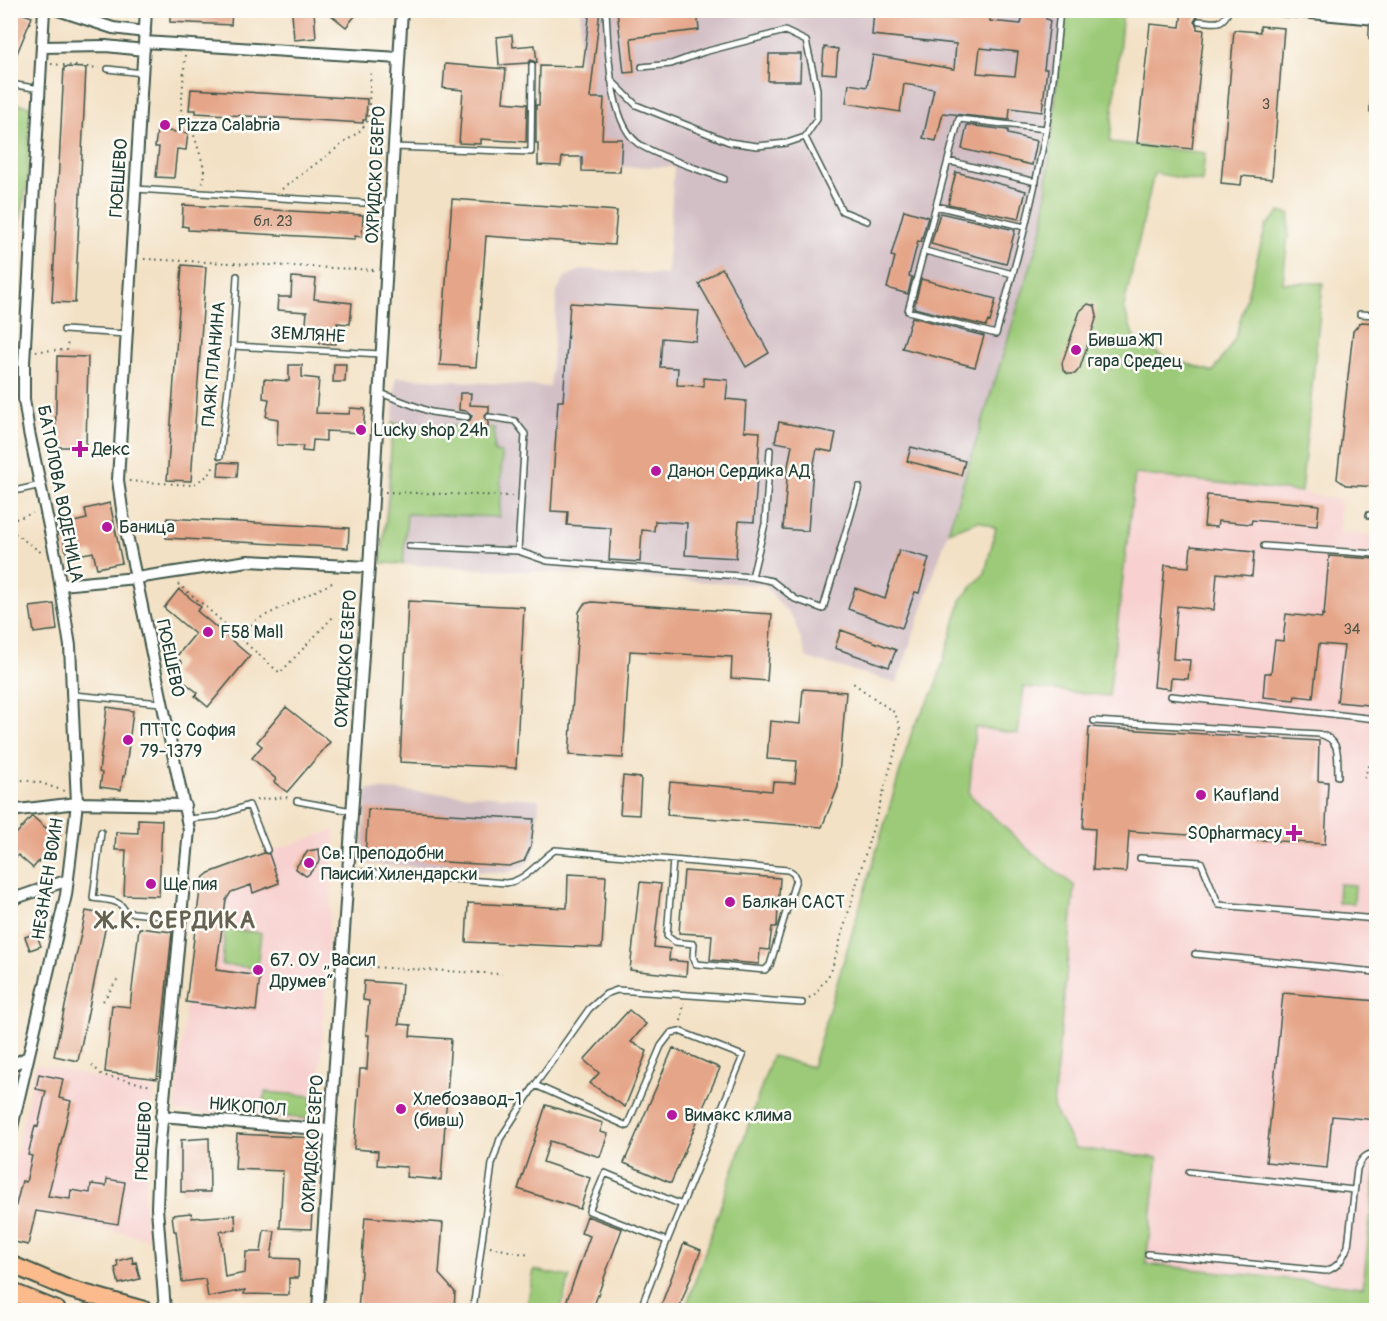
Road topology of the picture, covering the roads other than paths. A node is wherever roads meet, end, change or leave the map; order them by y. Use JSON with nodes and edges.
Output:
{"nodes":[{"id":1,"x":44,"y":10,"type":"edge"},
{"id":2,"x":58,"y":10,"type":"edge"},
{"id":3,"x":146,"y":10,"type":"edge"},
{"id":4,"x":402,"y":10,"type":"edge"},
{"id":5,"x":606,"y":10,"type":"edge"},
{"id":6,"x":1060,"y":10,"type":"edge"},
{"id":7,"x":1229,"y":10,"type":"edge"},
{"id":8,"x":1278,"y":10,"type":"edge"},
{"id":9,"x":1375,"y":19,"type":"edge"},
{"id":10,"x":1199,"y":21,"type":"dead end"},
{"id":11,"x":144,"y":41,"type":"junction"},
{"id":12,"x":1377,"y":43,"type":"edge"},
{"id":13,"x":42,"y":47,"type":"junction"},
{"id":14,"x":399,"y":58,"type":"junction"},
{"id":15,"x":532,"y":65,"type":"dead end"},
{"id":16,"x":642,"y":67,"type":"dead end"},
{"id":17,"x":108,"y":69,"type":"road end"},
{"id":18,"x":142,"y":73,"type":"junction"},
{"id":19,"x":1377,"y":77,"type":"edge"},
{"id":20,"x":611,"y":80,"type":"junction"},
{"id":21,"x":10,"y":84,"type":"edge"},
{"id":22,"x":40,"y":89,"type":"junction"},
{"id":23,"x":1373,"y":110,"type":"dead end"},
{"id":24,"x":1046,"y":129,"type":"junction"},
{"id":25,"x":805,"y":137,"type":"junction"},
{"id":26,"x":394,"y":147,"type":"junction"},
{"id":27,"x":948,"y":161,"type":"junction"},
{"id":28,"x":724,"y":179,"type":"dead end"},
{"id":29,"x":1036,"y":182,"type":"junction"},
{"id":30,"x":135,"y":189,"type":"junction"},
{"id":31,"x":363,"y":203,"type":"dead end"},
{"id":32,"x":936,"y":206,"type":"junction"},
{"id":33,"x":867,"y":221,"type":"dead end"},
{"id":34,"x":1025,"y":227,"type":"junction"},
{"id":35,"x":925,"y":251,"type":"junction"},
{"id":36,"x":1013,"y":274,"type":"junction"},
{"id":37,"x":237,"y":276,"type":"dead end"},
{"id":38,"x":1360,"y":314,"type":"dead end"},
{"id":39,"x":1377,"y":315,"type":"edge"},
{"id":40,"x":67,"y":330,"type":"road end"},
{"id":41,"x":126,"y":334,"type":"junction"},
{"id":42,"x":233,"y":346,"type":"junction"},
{"id":43,"x":382,"y":354,"type":"junction"},
{"id":44,"x":380,"y":393,"type":"junction"},
{"id":45,"x":466,"y":417,"type":"dead end"},
{"id":46,"x":489,"y":417,"type":"dead end"},
{"id":47,"x":770,"y":450,"type":"dead end"},
{"id":48,"x":220,"y":456,"type":"road end"},
{"id":49,"x":42,"y":485,"type":"junction"},
{"id":50,"x":859,"y":487,"type":"dead end"},
{"id":51,"x":10,"y":492,"type":"edge"},
{"id":52,"x":1369,"y":515,"type":"dead end"},
{"id":53,"x":1377,"y":516,"type":"edge"},
{"id":54,"x":409,"y":546,"type":"dead end"},
{"id":55,"x":1264,"y":546,"type":"dead end"},
{"id":56,"x":518,"y":551,"type":"junction"},
{"id":57,"x":1377,"y":554,"type":"edge"},
{"id":58,"x":369,"y":567,"type":"junction"},
{"id":59,"x":752,"y":577,"type":"junction"},
{"id":60,"x":136,"y":578,"type":"junction"},
{"id":61,"x":61,"y":585,"type":"junction"},
{"id":62,"x":73,"y":695,"type":"junction"},
{"id":63,"x":1171,"y":696,"type":"dead end"},
{"id":64,"x":163,"y":703,"type":"junction"},
{"id":65,"x":1377,"y":719,"type":"edge"},
{"id":66,"x":1094,"y":721,"type":"dead end"},
{"id":67,"x":1338,"y":776,"type":"dead end"},
{"id":68,"x":297,"y":801,"type":"road end"},
{"id":69,"x":77,"y":803,"type":"junction"},
{"id":70,"x":185,"y":805,"type":"junction"},
{"id":71,"x":10,"y":811,"type":"edge"},
{"id":72,"x":352,"y":811,"type":"junction"},
{"id":73,"x":188,"y":819,"type":"junction"},
{"id":74,"x":101,"y":832,"type":"dead end"},
{"id":75,"x":267,"y":850,"type":"dead end"},
{"id":76,"x":1140,"y":858,"type":"dead end"},
{"id":77,"x":673,"y":860,"type":"junction"},
{"id":78,"x":348,"y":871,"type":"junction"},
{"id":79,"x":68,"y":880,"type":"junction"},
{"id":80,"x":10,"y":900,"type":"edge"},
{"id":81,"x":180,"y":918,"type":"junction"},
{"id":82,"x":1377,"y":919,"type":"edge"},
{"id":83,"x":1195,"y":954,"type":"dead end"},
{"id":84,"x":1377,"y":972,"type":"edge"},
{"id":85,"x":802,"y":1003,"type":"road end"},
{"id":86,"x":28,"y":1057,"type":"junction"},
{"id":87,"x":10,"y":1066,"type":"edge"},
{"id":88,"x":535,"y":1085,"type":"junction"},
{"id":89,"x":161,"y":1116,"type":"junction"},
{"id":90,"x":330,"y":1130,"type":"junction"},
{"id":91,"x":10,"y":1136,"type":"edge"},
{"id":92,"x":1377,"y":1153,"type":"edge"},
{"id":93,"x":1190,"y":1172,"type":"dead end"},
{"id":94,"x":1354,"y":1190,"type":"junction"},
{"id":95,"x":682,"y":1205,"type":"junction"},
{"id":96,"x":667,"y":1241,"type":"junction"},
{"id":97,"x":1148,"y":1254,"type":"dead end"},
{"id":98,"x":10,"y":1264,"type":"edge"},
{"id":99,"x":10,"y":1291,"type":"edge"},
{"id":100,"x":57,"y":1311,"type":"edge"},
{"id":101,"x":144,"y":1311,"type":"edge"},
{"id":102,"x":165,"y":1311,"type":"edge"},
{"id":103,"x":318,"y":1311,"type":"edge"},
{"id":104,"x":473,"y":1311,"type":"edge"},
{"id":105,"x":640,"y":1311,"type":"edge"}],
"edges":[{"from":1,"to":13,"type":"street","name":"БАТОЛОВА ВОДЕНИЦА"},
{"from":2,"to":11,"type":"street"},
{"from":3,"to":11,"type":"street","name":"ГЮЕШЕВО"},
{"from":4,"to":14,"type":"street","name":"ОХРИДСКО ЕЗЕРО"},
{"from":5,"to":20,"type":"lane"},
{"from":6,"to":24,"type":"lane"},
{"from":7,"to":10,"type":"lane"},
{"from":8,"to":9,"type":"street"},
{"from":9,"to":12,"type":"lane"},
{"from":11,"to":13,"type":"street"},
{"from":11,"to":14,"type":"street"},
{"from":11,"to":18,"type":"street","name":"ГЮЕШЕВО"},
{"from":13,"to":22,"type":"street","name":"БАТОЛОВА ВОДЕНИЦА"},
{"from":14,"to":26,"type":"street","name":"ОХРИДСКО ЕЗЕРО"},
{"from":15,"to":26,"type":"lane"},
{"from":16,"to":25,"type":"lane"},
{"from":17,"to":18,"type":"lane"},
{"from":18,"to":30,"type":"street","name":"ГЮЕШЕВО"},
{"from":19,"to":23,"type":"lane"},
{"from":20,"to":25,"type":"lane"},
{"from":20,"to":28,"type":"lane"},
{"from":21,"to":22,"type":"lane"},
{"from":22,"to":49,"type":"street","name":"БАТОЛОВА ВОДЕНИЦА"},
{"from":24,"to":27,"type":"lane"},
{"from":24,"to":29,"type":"lane"},
{"from":25,"to":33,"type":"lane"},
{"from":26,"to":43,"type":"street","name":"ОХРИДСКО ЕЗЕРО"},
{"from":27,"to":29,"type":"lane"},
{"from":27,"to":32,"type":"lane"},
{"from":29,"to":34,"type":"lane"},
{"from":30,"to":31,"type":"lane"},
{"from":30,"to":41,"type":"street","name":"ГЮЕШЕВО"},
{"from":32,"to":34,"type":"lane"},
{"from":32,"to":35,"type":"lane"},
{"from":34,"to":36,"type":"lane"},
{"from":35,"to":36,"type":"lane"},
{"from":35,"to":36,"type":"lane"},
{"from":37,"to":42,"type":"lane","name":"ПАЯК ПЛАНИНА"},
{"from":38,"to":39,"type":"lane"},
{"from":40,"to":41,"type":"lane"},
{"from":41,"to":60,"type":"street","name":"ГЮЕШЕВО"},
{"from":42,"to":43,"type":"lane","name":"ЗЕМЛЯНЕ"},
{"from":42,"to":48,"type":"lane","name":"ПАЯК ПЛАНИНА"},
{"from":43,"to":44,"type":"street","name":"ОХРИДСКО ЕЗЕРО"},
{"from":44,"to":45,"type":"lane"},
{"from":44,"to":58,"type":"street","name":"ОХРИДСКО ЕЗЕРО"},
{"from":46,"to":56,"type":"lane"},
{"from":47,"to":59,"type":"lane"},
{"from":49,"to":51,"type":"lane"},
{"from":49,"to":61,"type":"street","name":"БАТОЛОВА ВОДЕНИЦА"},
{"from":50,"to":59,"type":"lane"},
{"from":52,"to":53,"type":"lane"},
{"from":54,"to":56,"type":"lane"},
{"from":55,"to":57,"type":"lane"},
{"from":56,"to":59,"type":"lane"},
{"from":58,"to":60,"type":"street"},
{"from":58,"to":72,"type":"street","name":"ОХРИДСКО ЕЗЕРО"},
{"from":60,"to":61,"type":"street"},
{"from":60,"to":64,"type":"street","name":"ГЮЕШЕВО"},
{"from":61,"to":62,"type":"street","name":"БАТОЛОВА ВОДЕНИЦА"},
{"from":62,"to":64,"type":"lane"},
{"from":62,"to":69,"type":"street","name":"БАТОЛОВА ВОДЕНИЦА"},
{"from":63,"to":65,"type":"lane"},
{"from":64,"to":70,"type":"street","name":"ГЮЕШЕВО"},
{"from":66,"to":67,"type":"lane"},
{"from":68,"to":72,"type":"lane"},
{"from":69,"to":70,"type":"street"},
{"from":69,"to":71,"type":"street"},
{"from":69,"to":79,"type":"street","name":"НЕЗНАЕН ВОИН"},
{"from":70,"to":73,"type":"street","name":"ГЮЕШЕВО"},
{"from":72,"to":78,"type":"street","name":"ОХРИДСКО ЕЗЕРО"},
{"from":73,"to":75,"type":"lane"},
{"from":73,"to":81,"type":"street","name":"ГЮЕШЕВО"},
{"from":74,"to":81,"type":"lane"},
{"from":76,"to":82,"type":"lane"},
{"from":77,"to":77,"type":"lane"},
{"from":77,"to":78,"type":"lane"},
{"from":78,"to":90,"type":"street","name":"ОХРИДСКО ЕЗЕРО"},
{"from":79,"to":80,"type":"street"},
{"from":79,"to":86,"type":"street","name":"НЕЗНАЕН ВОИН"},
{"from":81,"to":89,"type":"street","name":"ГЮЕШЕВО"},
{"from":83,"to":84,"type":"lane"},
{"from":85,"to":88,"type":"lane"},
{"from":86,"to":87,"type":"street"},
{"from":86,"to":91,"type":"street","name":"НЕЗНАЕН ВОИН"},
{"from":88,"to":95,"type":"lane"},
{"from":88,"to":104,"type":"lane"},
{"from":89,"to":90,"type":"street","name":"НИКОПОЛ"},
{"from":89,"to":102,"type":"street","name":"ГЮЕШЕВО"},
{"from":90,"to":103,"type":"street","name":"ОХРИДСКО ЕЗЕРО"},
{"from":92,"to":94,"type":"lane"},
{"from":93,"to":94,"type":"lane"},
{"from":94,"to":97,"type":"lane"},
{"from":95,"to":96,"type":"lane"},
{"from":95,"to":96,"type":"lane"},
{"from":96,"to":105,"type":"lane"},
{"from":98,"to":101,"type":"main road"},
{"from":99,"to":100,"type":"main road"}]}
